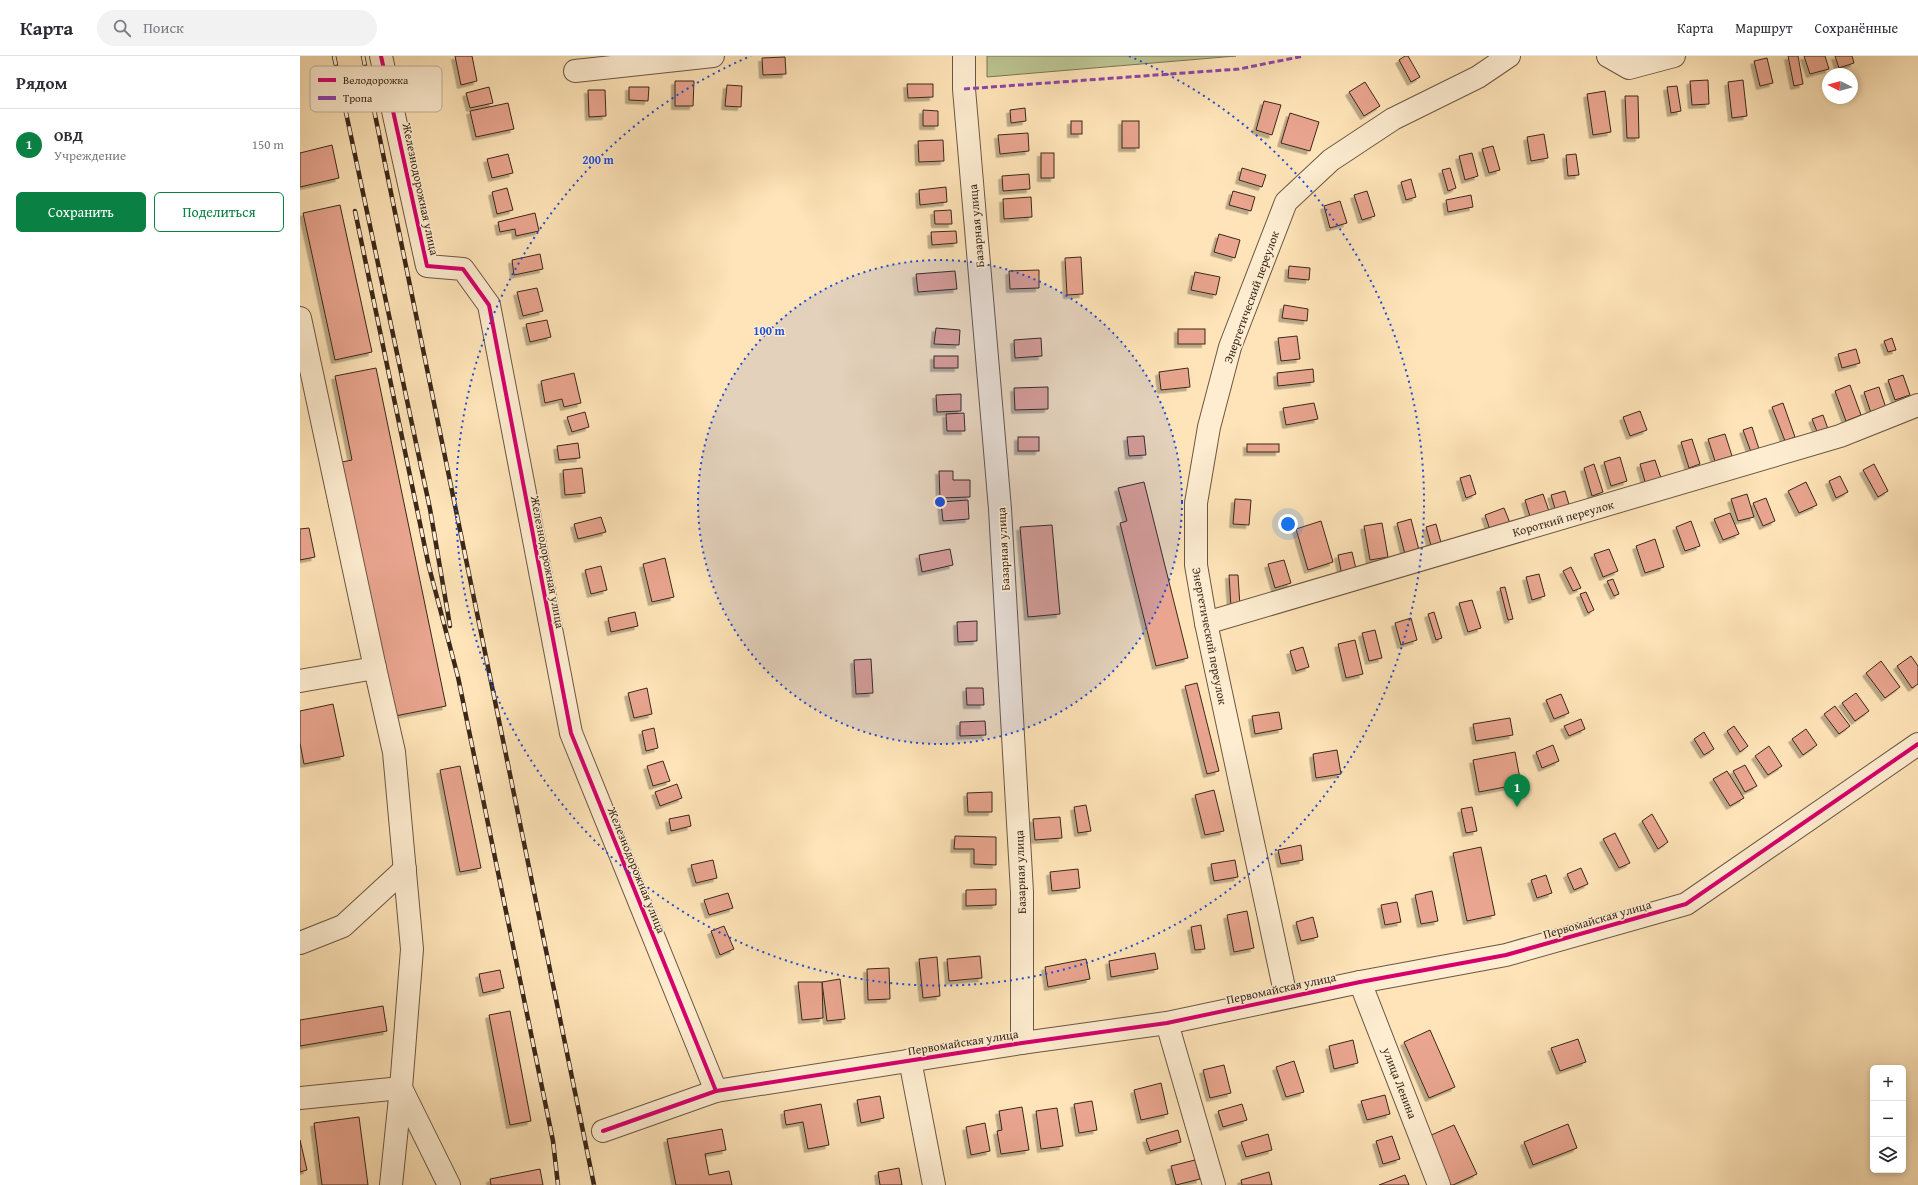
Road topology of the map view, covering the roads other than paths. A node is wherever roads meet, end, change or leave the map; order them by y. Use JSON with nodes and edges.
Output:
{"nodes":[{"id":1,"x":381,"y":56,"type":"edge"},
{"id":2,"x":713,"y":56,"type":"edge"},
{"id":3,"x":964,"y":56,"type":"edge"},
{"id":4,"x":1509,"y":56,"type":"edge"},
{"id":5,"x":1608,"y":56,"type":"edge"},
{"id":6,"x":1674,"y":56,"type":"edge"},
{"id":7,"x":383,"y":66,"type":"edge"},
{"id":8,"x":575,"y":71,"type":"dead end"},
{"id":9,"x":393,"y":112,"type":"edge"},
{"id":10,"x":300,"y":318,"type":"edge"},
{"id":11,"x":303,"y":350,"type":"edge"},
{"id":12,"x":1918,"y":405,"type":"edge"},
{"id":13,"x":1206,"y":623,"type":"junction"},
{"id":14,"x":375,"y":668,"type":"junction"},
{"id":15,"x":300,"y":681,"type":"edge"},
{"id":16,"x":1918,"y":744,"type":"edge"},
{"id":17,"x":405,"y":869,"type":"junction"},
{"id":18,"x":300,"y":943,"type":"edge"},
{"id":19,"x":1360,"y":982,"type":"junction"},
{"id":20,"x":1286,"y":997,"type":"junction"},
{"id":21,"x":1167,"y":1022,"type":"junction"},
{"id":22,"x":1022,"y":1043,"type":"junction"},
{"id":23,"x":910,"y":1060,"type":"junction"},
{"id":24,"x":402,"y":1088,"type":"junction"},
{"id":25,"x":716,"y":1091,"type":"junction"},
{"id":26,"x":300,"y":1098,"type":"edge"},
{"id":27,"x":603,"y":1131,"type":"dead end"},
{"id":28,"x":391,"y":1185,"type":"edge"},
{"id":29,"x":449,"y":1185,"type":"edge"},
{"id":30,"x":934,"y":1185,"type":"edge"},
{"id":31,"x":1214,"y":1185,"type":"edge"},
{"id":32,"x":1439,"y":1185,"type":"edge"}],
"edges":[{"from":1,"to":7,"type":"street","name":"Железнодорожная улица"},
{"from":2,"to":8,"type":"street"},
{"from":3,"to":22,"type":"street","name":"Базарная улица"},
{"from":4,"to":13,"type":"street","name":"Энергетический переулок"},
{"from":5,"to":6,"type":"street"},
{"from":9,"to":25,"type":"street","name":"Железнодорожная улица"},
{"from":10,"to":11,"type":"street"},
{"from":11,"to":14,"type":"street"},
{"from":12,"to":13,"type":"street","name":"Короткий переулок"},
{"from":13,"to":20,"type":"street","name":"Энергетический переулок"},
{"from":14,"to":15,"type":"street"},
{"from":14,"to":17,"type":"street"},
{"from":16,"to":19,"type":"street","name":"Первомайская улица"},
{"from":17,"to":18,"type":"street"},
{"from":17,"to":24,"type":"street"},
{"from":19,"to":20,"type":"street","name":"Первомайская улица"},
{"from":19,"to":32,"type":"street","name":"улица Ленина"},
{"from":20,"to":21,"type":"street","name":"Первомайская улица"},
{"from":21,"to":22,"type":"street","name":"Первомайская улица"},
{"from":21,"to":31,"type":"street"},
{"from":22,"to":23,"type":"street","name":"Первомайская улица"},
{"from":23,"to":25,"type":"street","name":"Первомайская улица"},
{"from":23,"to":30,"type":"street"},
{"from":24,"to":26,"type":"street"},
{"from":24,"to":28,"type":"street"},
{"from":24,"to":29,"type":"street"},
{"from":25,"to":27,"type":"street","name":"Первомайская улица"}]}
